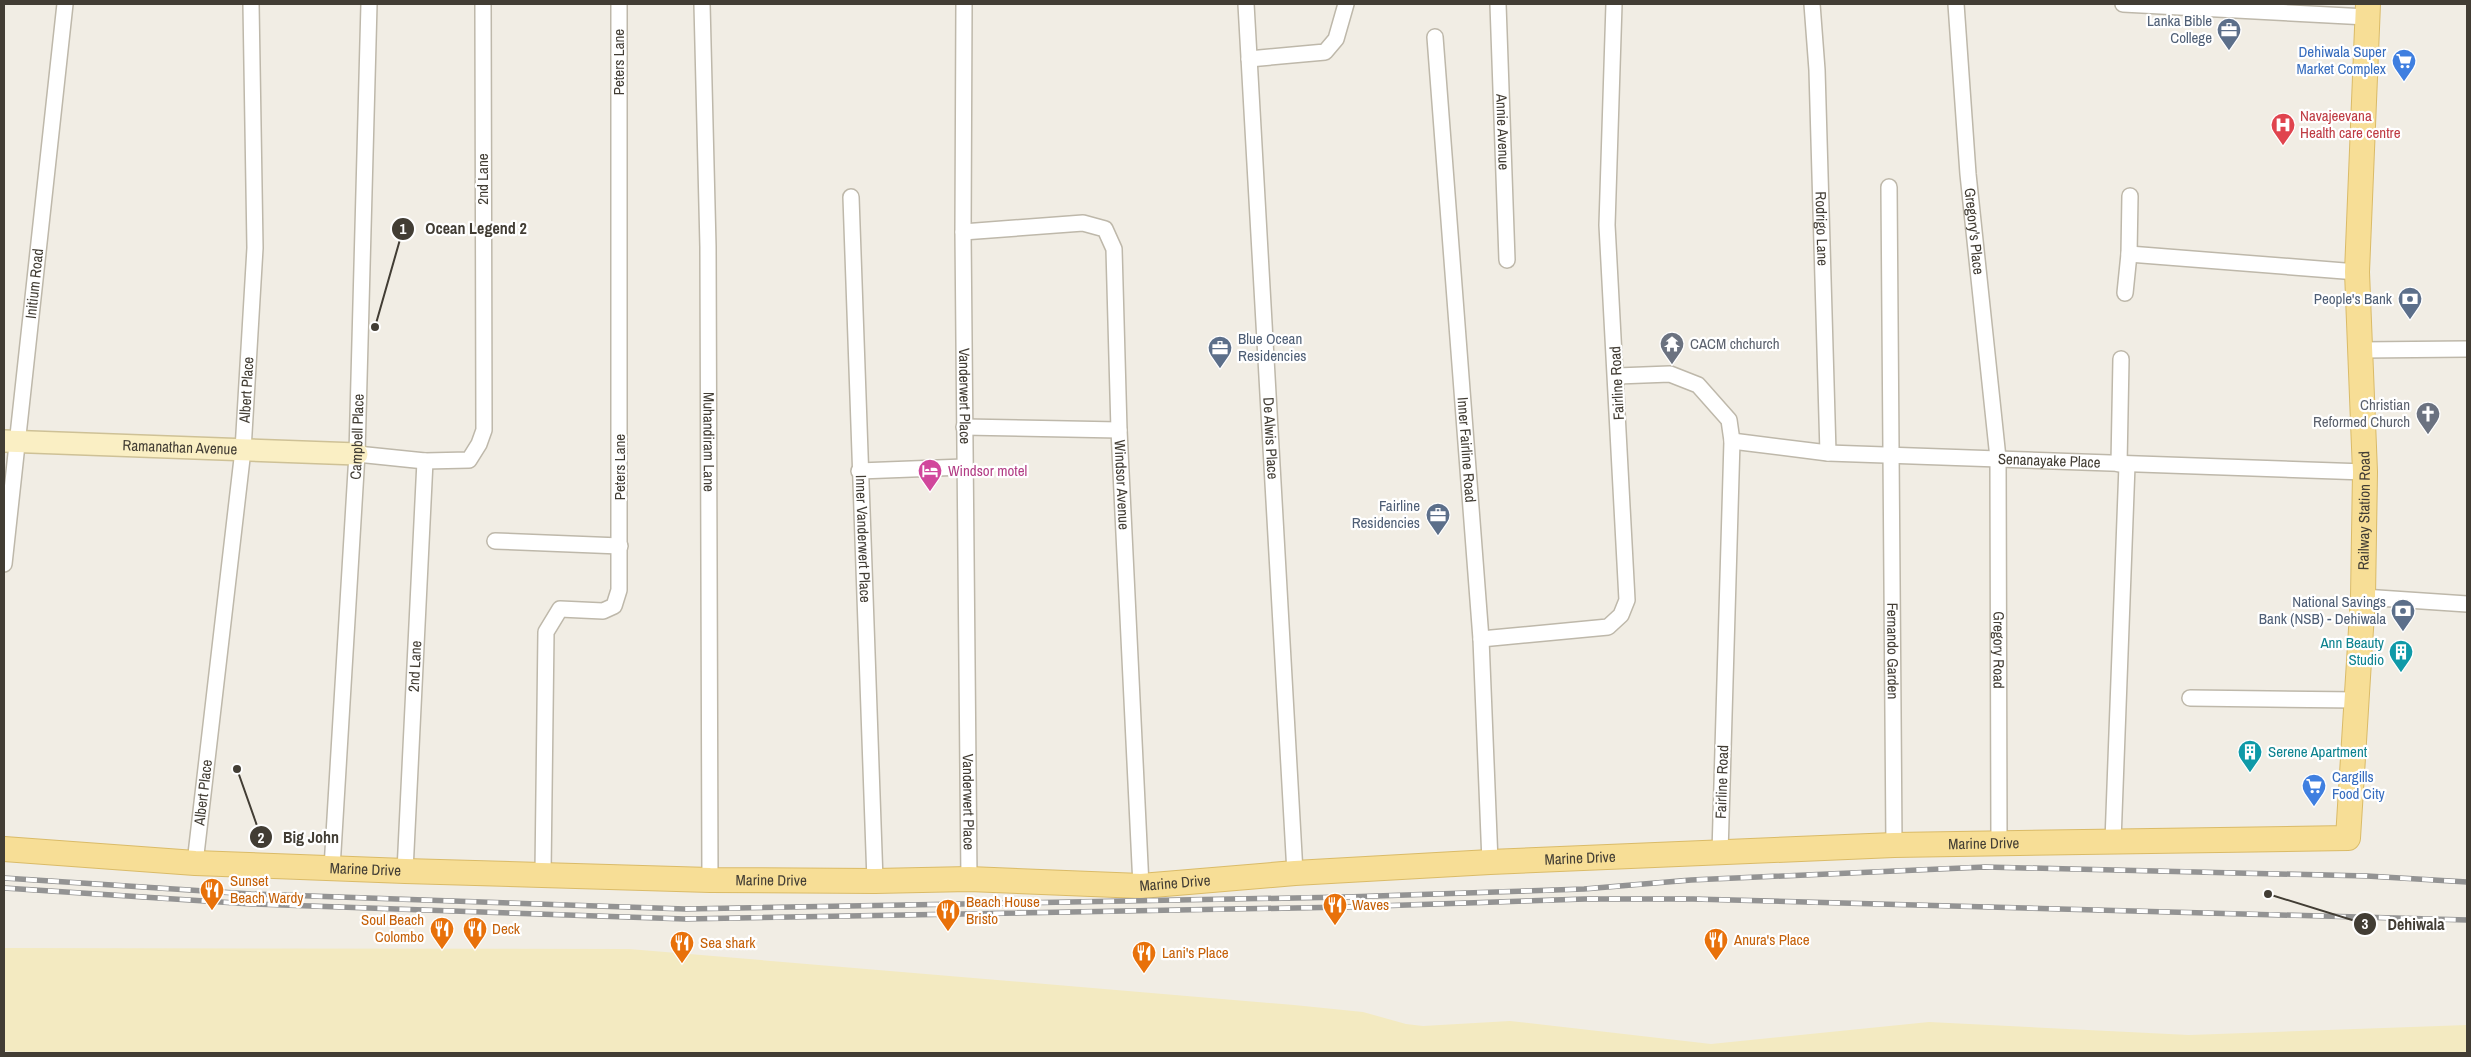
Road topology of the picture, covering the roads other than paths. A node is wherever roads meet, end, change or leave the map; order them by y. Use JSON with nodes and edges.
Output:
{"nodes":[{"id":1,"x":65,"y":4,"type":"edge"},
{"id":2,"x":251,"y":4,"type":"edge"},
{"id":3,"x":369,"y":4,"type":"edge"},
{"id":4,"x":483,"y":4,"type":"edge"},
{"id":5,"x":620,"y":4,"type":"edge"},
{"id":6,"x":702,"y":4,"type":"edge"},
{"id":7,"x":964,"y":4,"type":"edge"},
{"id":8,"x":1246,"y":4,"type":"edge"},
{"id":9,"x":1346,"y":4,"type":"edge"},
{"id":10,"x":1498,"y":4,"type":"edge"},
{"id":11,"x":1614,"y":4,"type":"edge"},
{"id":12,"x":1812,"y":4,"type":"edge"},
{"id":13,"x":1956,"y":4,"type":"edge"},
{"id":14,"x":2123,"y":4,"type":"edge"},
{"id":15,"x":2368,"y":10,"type":"edge"},
{"id":16,"x":1435,"y":37,"type":"dead end"},
{"id":17,"x":1249,"y":59,"type":"junction"},
{"id":18,"x":1889,"y":187,"type":"dead end"},
{"id":19,"x":2130,"y":196,"type":"dead end"},
{"id":20,"x":851,"y":197,"type":"dead end"},
{"id":21,"x":963,"y":232,"type":"junction"},
{"id":22,"x":2129,"y":254,"type":"junction"},
{"id":23,"x":1507,"y":260,"type":"dead end"},
{"id":24,"x":2357,"y":272,"type":"junction"},
{"id":25,"x":2125,"y":293,"type":"dead end"},
{"id":26,"x":2467,"y":349,"type":"edge"},
{"id":27,"x":2360,"y":350,"type":"junction"},
{"id":28,"x":2121,"y":359,"type":"dead end"},
{"id":29,"x":1617,"y":376,"type":"junction"},
{"id":30,"x":964,"y":427,"type":"junction"},
{"id":31,"x":1119,"y":430,"type":"junction"},
{"id":32,"x":11,"y":441,"type":"edge"},
{"id":33,"x":1732,"y":441,"type":"junction"},
{"id":34,"x":243,"y":450,"type":"junction"},
{"id":35,"x":1828,"y":453,"type":"junction"},
{"id":36,"x":357,"y":454,"type":"junction"},
{"id":37,"x":1891,"y":456,"type":"junction"},
{"id":38,"x":1998,"y":458,"type":"junction"},
{"id":39,"x":425,"y":461,"type":"junction"},
{"id":40,"x":2123,"y":465,"type":"junction"},
{"id":41,"x":964,"y":468,"type":"junction"},
{"id":42,"x":860,"y":471,"type":"junction"},
{"id":43,"x":2365,"y":472,"type":"junction"},
{"id":44,"x":495,"y":541,"type":"dead end"},
{"id":45,"x":620,"y":546,"type":"junction"},
{"id":46,"x":4,"y":564,"type":"edge"},
{"id":47,"x":2363,"y":597,"type":"junction"},
{"id":48,"x":2467,"y":604,"type":"edge"},
{"id":49,"x":1480,"y":640,"type":"junction"},
{"id":50,"x":2190,"y":698,"type":"dead end"},
{"id":51,"x":2357,"y":700,"type":"junction"},
{"id":52,"x":2348,"y":838,"type":"joint"},
{"id":53,"x":2113,"y":841,"type":"junction"},
{"id":54,"x":1999,"y":842,"type":"junction"},
{"id":55,"x":1894,"y":844,"type":"junction"},
{"id":56,"x":4,"y":849,"type":"edge"},
{"id":57,"x":1720,"y":853,"type":"junction"},
{"id":58,"x":1490,"y":862,"type":"junction"},
{"id":59,"x":195,"y":863,"type":"junction"},
{"id":60,"x":332,"y":868,"type":"junction"},
{"id":61,"x":406,"y":871,"type":"junction"},
{"id":62,"x":543,"y":873,"type":"junction"},
{"id":63,"x":1295,"y":873,"type":"junction"},
{"id":64,"x":969,"y":879,"type":"junction"},
{"id":65,"x":710,"y":880,"type":"junction"},
{"id":66,"x":875,"y":881,"type":"junction"},
{"id":67,"x":1141,"y":886,"type":"junction"}],
"edges":[{"from":1,"to":32,"type":"street","name":"Initium Road"},
{"from":2,"to":34,"type":"street","name":"Albert Place"},
{"from":3,"to":36,"type":"street","name":"Campbell Place"},
{"from":4,"to":39,"type":"street","name":"2nd Lane"},
{"from":5,"to":45,"type":"street","name":"Peters Lane"},
{"from":6,"to":65,"type":"street","name":"Muhandiram Lane"},
{"from":7,"to":21,"type":"street","name":"Vanderwert Place"},
{"from":8,"to":17,"type":"street","name":"De Alwis Place"},
{"from":9,"to":17,"type":"street"},
{"from":10,"to":23,"type":"street","name":"Annie Avenue"},
{"from":11,"to":29,"type":"street","name":"Fairline Road"},
{"from":12,"to":35,"type":"street","name":"Rodrigo Lane"},
{"from":13,"to":38,"type":"street","name":"Gregory's Place"},
{"from":14,"to":15,"type":"street"},
{"from":15,"to":24,"type":"main road","name":"Railway Station Road"},
{"from":16,"to":49,"type":"street","name":"Inner Fairline Road"},
{"from":17,"to":63,"type":"street","name":"De Alwis Place"},
{"from":18,"to":37,"type":"street","name":"Fernando Garden"},
{"from":19,"to":22,"type":"street"},
{"from":20,"to":42,"type":"street","name":"Inner Vanderwert Place"},
{"from":21,"to":30,"type":"street","name":"Vanderwert Place"},
{"from":21,"to":31,"type":"street","name":"Windsor Avenue"},
{"from":22,"to":24,"type":"street"},
{"from":22,"to":25,"type":"street"},
{"from":24,"to":27,"type":"main road","name":"Railway Station Road"},
{"from":26,"to":27,"type":"street"},
{"from":27,"to":43,"type":"main road","name":"Railway Station Road"},
{"from":28,"to":40,"type":"street"},
{"from":29,"to":33,"type":"street","name":"Fairline Road"},
{"from":29,"to":49,"type":"street","name":"Fairline Road"},
{"from":30,"to":31,"type":"street"},
{"from":30,"to":41,"type":"street","name":"Vanderwert Place"},
{"from":31,"to":67,"type":"street","name":"Windsor Avenue"},
{"from":32,"to":34,"type":"street","name":"Ramanathan Avenue"},
{"from":32,"to":46,"type":"street","name":"Initium Road"},
{"from":33,"to":35,"type":"street","name":"Senanayake Place"},
{"from":33,"to":57,"type":"street","name":"Fairline Road"},
{"from":34,"to":36,"type":"street","name":"Ramanathan Avenue"},
{"from":34,"to":59,"type":"street","name":"Albert Place"},
{"from":35,"to":37,"type":"street","name":"Senanayake Place"},
{"from":36,"to":39,"type":"street"},
{"from":36,"to":60,"type":"street","name":"Campbell Place"},
{"from":37,"to":38,"type":"street","name":"Senanayake Place"},
{"from":37,"to":55,"type":"street","name":"Fernando Garden"},
{"from":38,"to":40,"type":"street","name":"Senanayake Place"},
{"from":38,"to":54,"type":"street","name":"Gregory Road"},
{"from":39,"to":61,"type":"street","name":"2nd Lane"},
{"from":40,"to":43,"type":"street","name":"Senanayake Place"},
{"from":40,"to":53,"type":"street"},
{"from":41,"to":42,"type":"street"},
{"from":41,"to":64,"type":"street","name":"Vanderwert Place"},
{"from":42,"to":66,"type":"street","name":"Inner Vanderwert Place"},
{"from":43,"to":47,"type":"main road","name":"Railway Station Road"},
{"from":44,"to":45,"type":"street"},
{"from":45,"to":62,"type":"street","name":"Peters Lane"},
{"from":47,"to":48,"type":"street"},
{"from":47,"to":51,"type":"main road","name":"Railway Station Road"},
{"from":49,"to":58,"type":"street","name":"Inner Fairline Road"},
{"from":50,"to":51,"type":"street"},
{"from":51,"to":52,"type":"main road","name":"Railway Station Road"},
{"from":52,"to":53,"type":"main road","name":"Marine Drive"},
{"from":53,"to":54,"type":"main road","name":"Marine Drive"},
{"from":54,"to":55,"type":"main road","name":"Marine Drive"},
{"from":55,"to":57,"type":"main road","name":"Marine Drive"},
{"from":56,"to":59,"type":"main road","name":"Marine Drive"},
{"from":57,"to":58,"type":"main road","name":"Marine Drive"},
{"from":58,"to":63,"type":"main road","name":"Marine Drive"},
{"from":59,"to":60,"type":"main road","name":"Marine Drive"},
{"from":60,"to":61,"type":"main road","name":"Marine Drive"},
{"from":61,"to":62,"type":"main road","name":"Marine Drive"},
{"from":62,"to":65,"type":"main road","name":"Marine Drive"},
{"from":63,"to":67,"type":"main road","name":"Marine Drive"},
{"from":64,"to":66,"type":"main road","name":"Marine Drive"},
{"from":64,"to":67,"type":"main road","name":"Marine Drive"},
{"from":65,"to":66,"type":"main road","name":"Marine Drive"}]}
